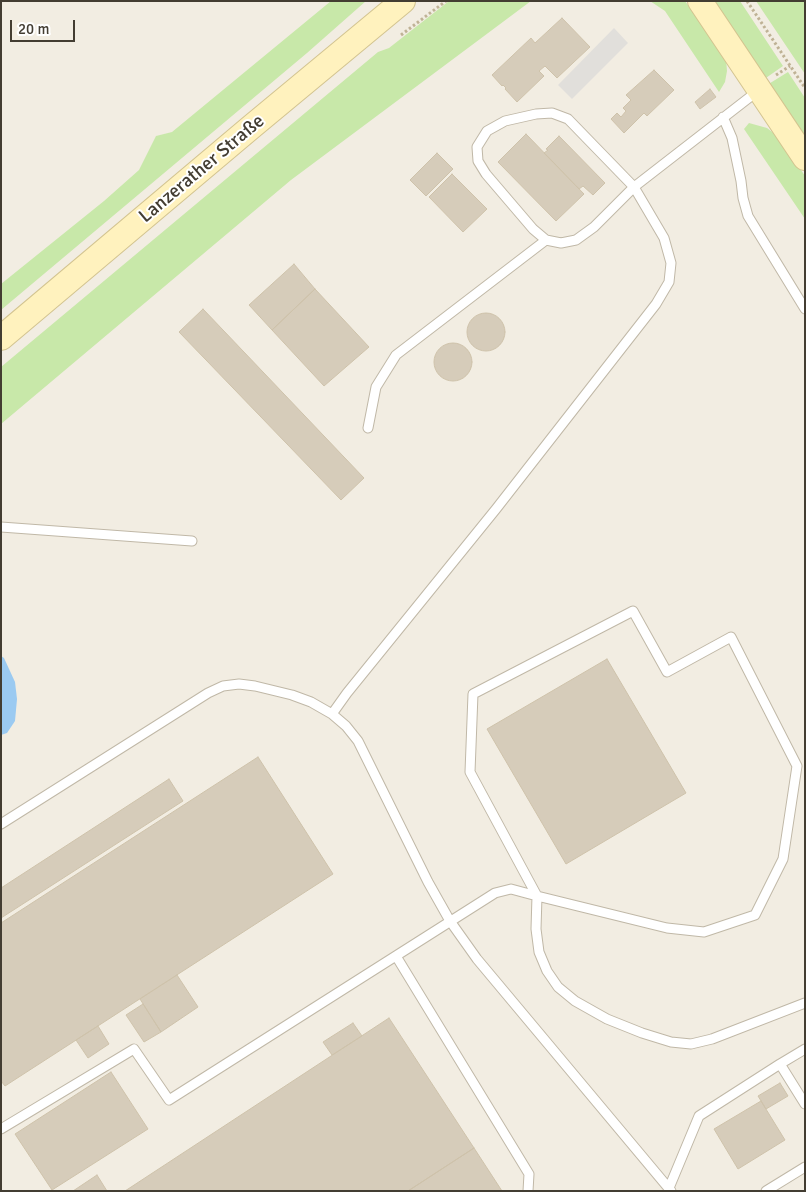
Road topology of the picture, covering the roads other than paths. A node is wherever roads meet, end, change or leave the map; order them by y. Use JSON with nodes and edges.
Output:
{"nodes":[{"id":1,"x":403,"y":1,"type":"edge"},
{"id":2,"x":700,"y":1,"type":"edge"},
{"id":3,"x":759,"y":90,"type":"junction"},
{"id":4,"x":723,"y":117,"type":"junction"},
{"id":5,"x":805,"y":158,"type":"edge"},
{"id":6,"x":634,"y":187,"type":"junction"},
{"id":7,"x":546,"y":240,"type":"junction"},
{"id":8,"x":805,"y":309,"type":"edge"},
{"id":9,"x":1,"y":338,"type":"edge"},
{"id":10,"x":368,"y":428,"type":"dead end"},
{"id":11,"x":1,"y":527,"type":"edge"},
{"id":12,"x":192,"y":541,"type":"dead end"},
{"id":13,"x":332,"y":714,"type":"junction"},
{"id":14,"x":1,"y":824,"type":"edge"},
{"id":15,"x":537,"y":896,"type":"junction"},
{"id":16,"x":450,"y":921,"type":"junction"},
{"id":17,"x":396,"y":956,"type":"junction"},
{"id":18,"x":805,"y":1003,"type":"edge"},
{"id":19,"x":805,"y":1049,"type":"edge"},
{"id":20,"x":780,"y":1064,"type":"junction"},
{"id":21,"x":805,"y":1104,"type":"edge"},
{"id":22,"x":1,"y":1130,"type":"edge"},
{"id":23,"x":805,"y":1167,"type":"edge"},
{"id":24,"x":670,"y":1190,"type":"edge"},
{"id":25,"x":528,"y":1191,"type":"edge"},
{"id":26,"x":766,"y":1191,"type":"edge"}],
"edges":[{"from":1,"to":9,"type":"main road","name":"Lanzerather Straße"},
{"from":2,"to":3,"type":"main road"},
{"from":3,"to":4,"type":"lane"},
{"from":3,"to":5,"type":"main road"},
{"from":4,"to":6,"type":"lane"},
{"from":4,"to":8,"type":"lane"},
{"from":6,"to":7,"type":"lane"},
{"from":6,"to":7,"type":"lane"},
{"from":6,"to":13,"type":"lane"},
{"from":7,"to":10,"type":"lane"},
{"from":11,"to":12,"type":"lane"},
{"from":13,"to":14,"type":"lane"},
{"from":13,"to":16,"type":"lane"},
{"from":15,"to":15,"type":"lane"},
{"from":15,"to":16,"type":"lane"},
{"from":15,"to":18,"type":"lane"},
{"from":16,"to":17,"type":"lane"},
{"from":16,"to":24,"type":"lane"},
{"from":17,"to":22,"type":"lane"},
{"from":17,"to":25,"type":"lane"},
{"from":19,"to":20,"type":"lane"},
{"from":20,"to":21,"type":"lane"},
{"from":20,"to":24,"type":"lane"},
{"from":23,"to":26,"type":"lane"}]}
